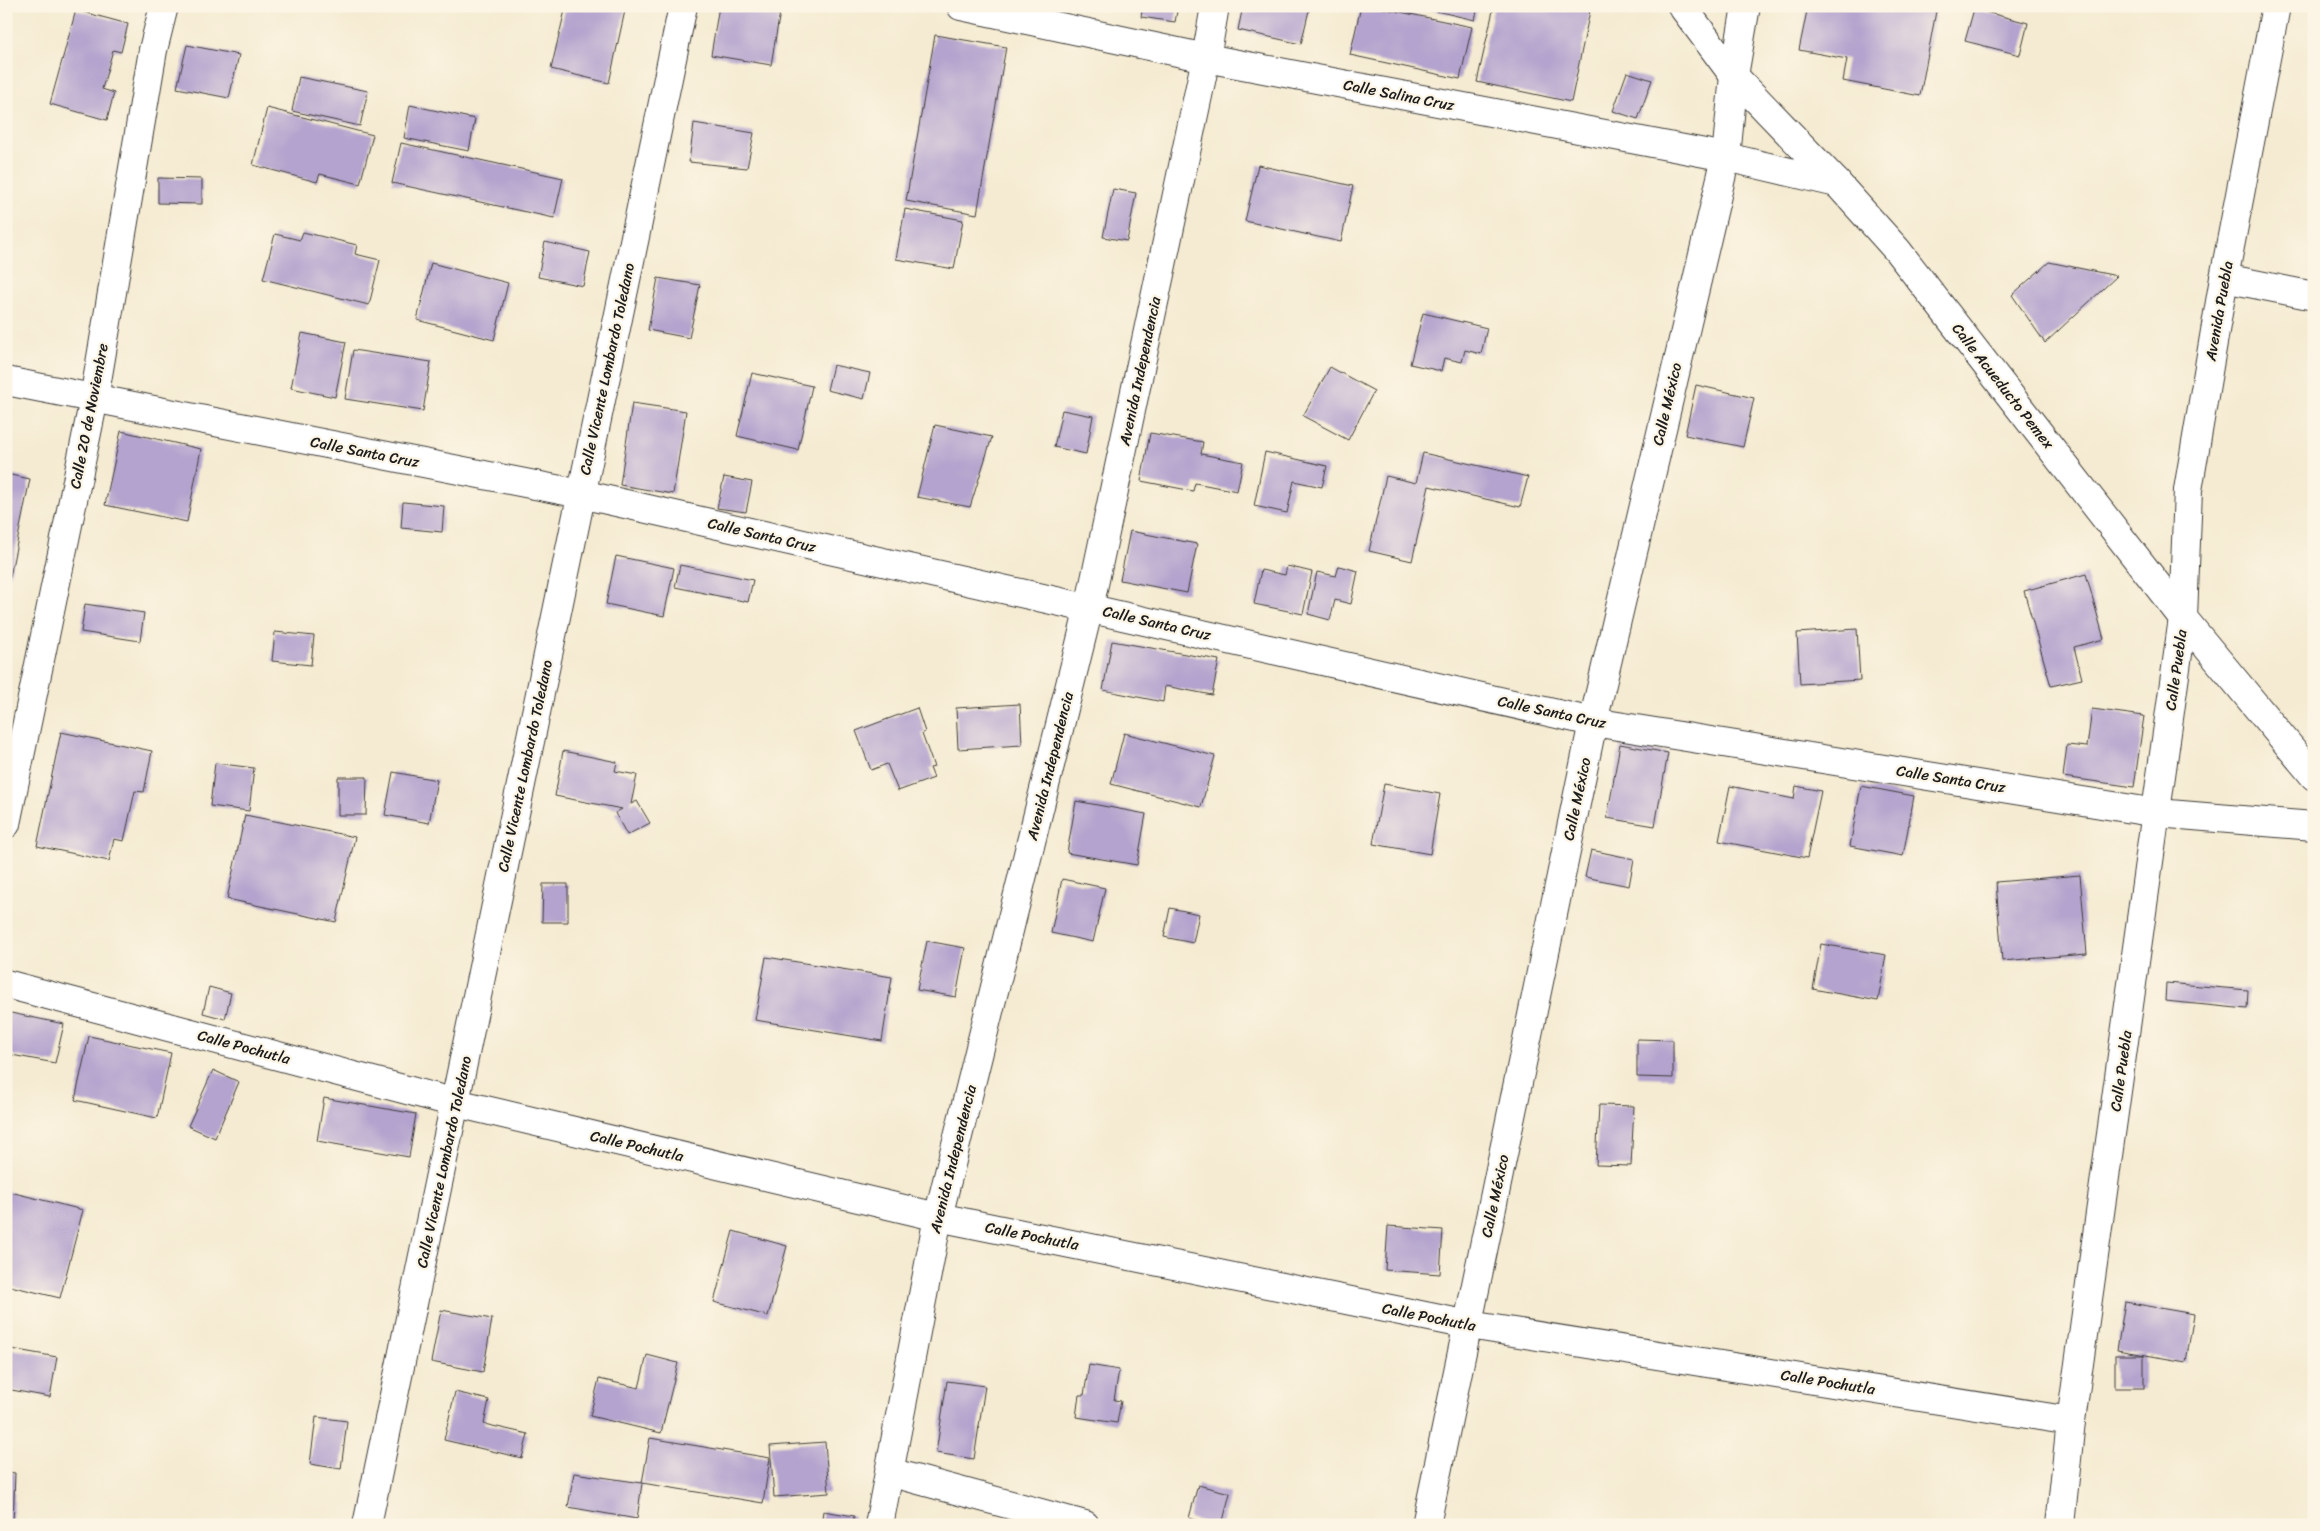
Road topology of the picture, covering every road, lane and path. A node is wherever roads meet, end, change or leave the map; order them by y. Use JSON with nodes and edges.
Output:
{"nodes":[{"id":1,"x":164,"y":6,"type":"edge"},
{"id":2,"x":682,"y":6,"type":"edge"},
{"id":3,"x":961,"y":6,"type":"edge"},
{"id":4,"x":1215,"y":6,"type":"edge"},
{"id":5,"x":1682,"y":6,"type":"edge"},
{"id":6,"x":1746,"y":6,"type":"edge"},
{"id":7,"x":2276,"y":6,"type":"edge"},
{"id":8,"x":1206,"y":58,"type":"junction"},
{"id":9,"x":1734,"y":76,"type":"junction"},
{"id":10,"x":1726,"y":157,"type":"junction"},
{"id":11,"x":1837,"y":183,"type":"junction"},
{"id":12,"x":2224,"y":278,"type":"junction"},
{"id":13,"x":2314,"y":296,"type":"edge"},
{"id":14,"x":6,"y":381,"type":"edge"},
{"id":15,"x":94,"y":399,"type":"junction"},
{"id":16,"x":581,"y":494,"type":"junction"},
{"id":17,"x":1089,"y":608,"type":"junction"},
{"id":18,"x":2183,"y":618,"type":"junction"},
{"id":19,"x":1593,"y":722,"type":"junction"},
{"id":20,"x":2314,"y":776,"type":"edge"},
{"id":21,"x":2157,"y":813,"type":"junction"},
{"id":22,"x":6,"y":824,"type":"edge"},
{"id":23,"x":2314,"y":826,"type":"edge"},
{"id":24,"x":6,"y":984,"type":"edge"},
{"id":25,"x":456,"y":1103,"type":"junction"},
{"id":26,"x":938,"y":1217,"type":"junction"},
{"id":27,"x":1469,"y":1325,"type":"junction"},
{"id":28,"x":2072,"y":1421,"type":"junction"},
{"id":29,"x":889,"y":1472,"type":"junction"},
{"id":30,"x":368,"y":1525,"type":"edge"},
{"id":31,"x":879,"y":1525,"type":"edge"},
{"id":32,"x":1085,"y":1525,"type":"edge"},
{"id":33,"x":1426,"y":1525,"type":"edge"},
{"id":34,"x":2060,"y":1525,"type":"edge"}],
"edges":[{"from":1,"to":15,"type":"street","name":"Calle 20 de Noviembre"},
{"from":2,"to":16,"type":"street","name":"Calle Vicente Lombardo Toledano"},
{"from":3,"to":8,"type":"street","name":"Calle Salina Cruz"},
{"from":4,"to":8,"type":"street","name":"Avenida Independencia"},
{"from":5,"to":9,"type":"street","name":"Calle Acueducto Pemex"},
{"from":6,"to":9,"type":"street","name":"Calle México"},
{"from":7,"to":12,"type":"street","name":"Avenida Puebla"},
{"from":8,"to":10,"type":"street","name":"Calle Salina Cruz"},
{"from":8,"to":17,"type":"street","name":"Avenida Independencia"},
{"from":9,"to":10,"type":"street","name":"Calle México"},
{"from":9,"to":11,"type":"street","name":"Calle Acueducto Pemex"},
{"from":10,"to":11,"type":"street","name":"Calle Salina Cruz"},
{"from":10,"to":19,"type":"street","name":"Calle México"},
{"from":11,"to":18,"type":"street","name":"Calle Acueducto Pemex"},
{"from":12,"to":13,"type":"street"},
{"from":12,"to":18,"type":"street","name":"Avenida Puebla"},
{"from":14,"to":15,"type":"street","name":"Calle Santa Cruz"},
{"from":15,"to":16,"type":"street","name":"Calle Santa Cruz"},
{"from":15,"to":22,"type":"street","name":"Calle 20 de Noviembre"},
{"from":16,"to":17,"type":"street","name":"Calle Santa Cruz"},
{"from":16,"to":25,"type":"street","name":"Calle Vicente Lombardo Toledano"},
{"from":17,"to":19,"type":"street","name":"Calle Santa Cruz"},
{"from":17,"to":26,"type":"street","name":"Avenida Independencia"},
{"from":18,"to":20,"type":"street","name":"Calle Acueducto Pemex"},
{"from":18,"to":21,"type":"street","name":"Calle Puebla"},
{"from":19,"to":21,"type":"street","name":"Calle Santa Cruz"},
{"from":19,"to":27,"type":"street","name":"Calle México"},
{"from":21,"to":23,"type":"street","name":"Calle Santa Cruz"},
{"from":21,"to":28,"type":"street","name":"Calle Puebla"},
{"from":24,"to":25,"type":"street","name":"Calle Pochutla"},
{"from":25,"to":26,"type":"street","name":"Calle Pochutla"},
{"from":25,"to":30,"type":"street","name":"Calle Vicente Lombardo Toledano"},
{"from":26,"to":27,"type":"street","name":"Calle Pochutla"},
{"from":26,"to":29,"type":"street","name":"Avenida Independencia"},
{"from":27,"to":28,"type":"street","name":"Calle Pochutla"},
{"from":27,"to":33,"type":"street","name":"Calle México"},
{"from":28,"to":34,"type":"street","name":"Calle Puebla"},
{"from":29,"to":31,"type":"street","name":"Avenida Independencia"},
{"from":29,"to":32,"type":"street"}]}
